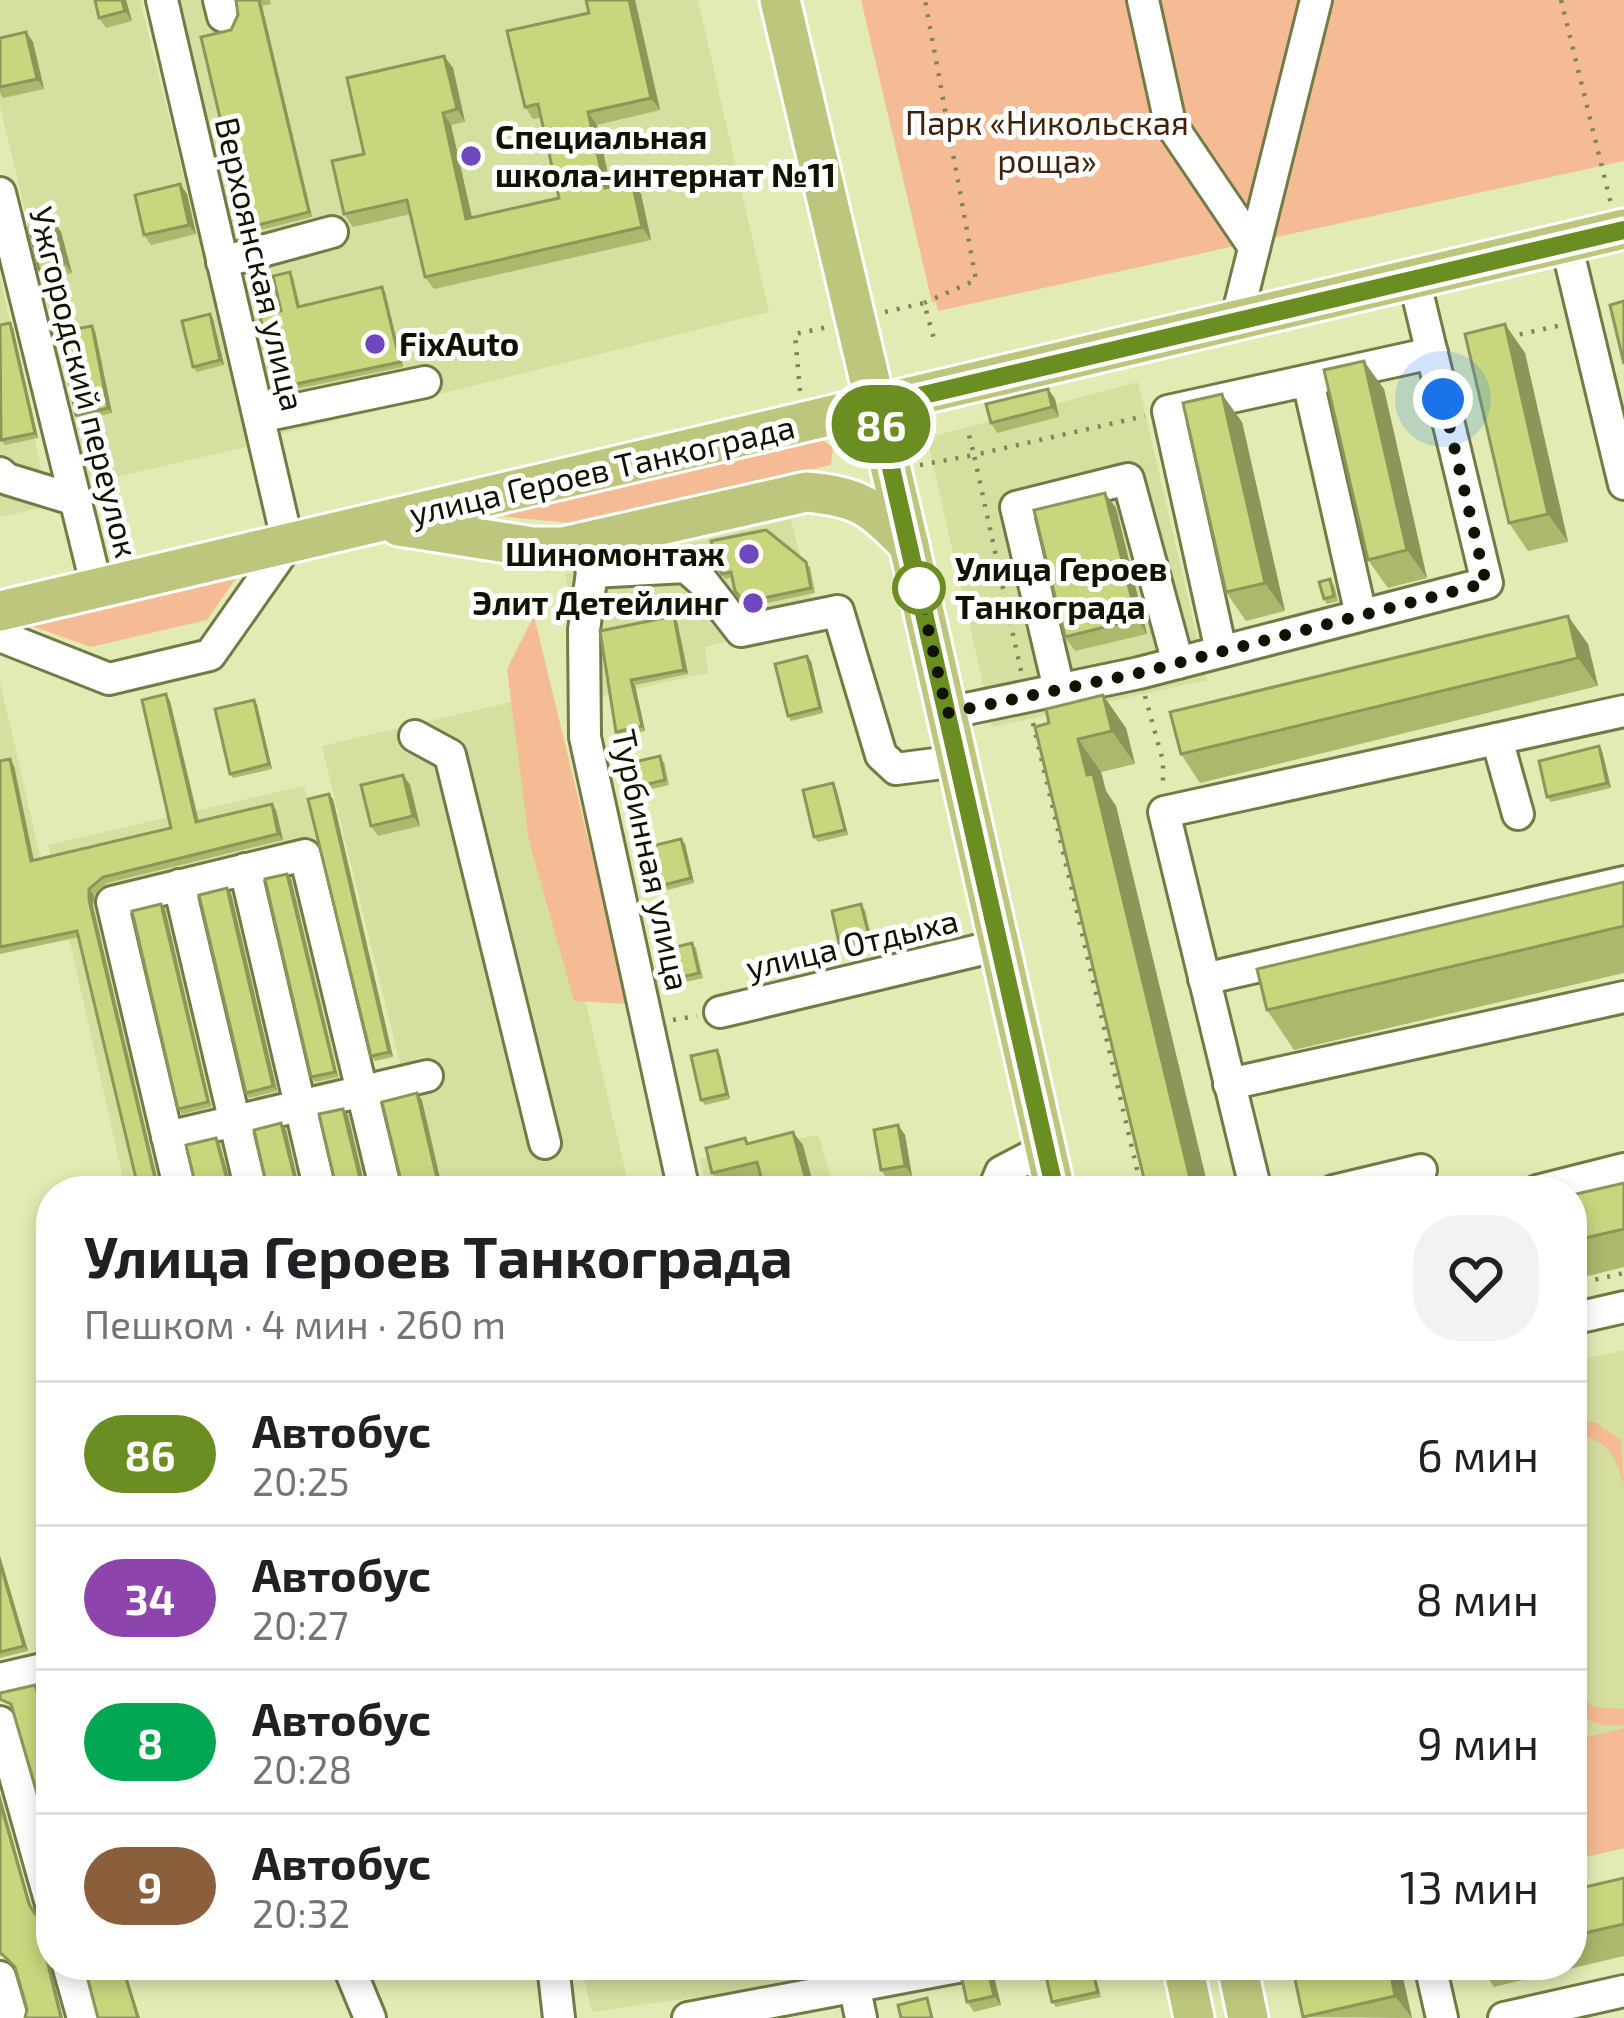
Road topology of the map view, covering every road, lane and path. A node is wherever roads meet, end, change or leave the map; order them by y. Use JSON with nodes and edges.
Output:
{"nodes":[{"id":1,"x":162,"y":0,"type":"edge"},
{"id":2,"x":781,"y":0,"type":"edge"},
{"id":3,"x":925,"y":0,"type":"edge"},
{"id":4,"x":1143,"y":0,"type":"edge"},
{"id":5,"x":1316,"y":0,"type":"edge"},
{"id":6,"x":1561,"y":0,"type":"edge"},
{"id":7,"x":1,"y":197,"type":"edge"},
{"id":8,"x":1621,"y":230,"type":"edge"},
{"id":9,"x":332,"y":232,"type":"dead end"},
{"id":10,"x":1566,"y":243,"type":"junction"},
{"id":11,"x":1254,"y":247,"type":"junction"},
{"id":12,"x":222,"y":262,"type":"junction"},
{"id":13,"x":1414,"y":279,"type":"junction"},
{"id":14,"x":924,"y":302,"type":"dead end"},
{"id":15,"x":1584,"y":320,"type":"junction"},
{"id":16,"x":1236,"y":321,"type":"junction"},
{"id":17,"x":1497,"y":339,"type":"edge"},
{"id":18,"x":1432,"y":353,"type":"junction"},
{"id":19,"x":1308,"y":381,"type":"junction"},
{"id":20,"x":424,"y":382,"type":"dead end"},
{"id":21,"x":877,"y":406,"type":"junction"},
{"id":22,"x":1168,"y":411,"type":"junction"},
{"id":23,"x":259,"y":417,"type":"junction"},
{"id":24,"x":0,"y":473,"type":"edge"},
{"id":25,"x":1624,"y":484,"type":"edge"},
{"id":26,"x":76,"y":500,"type":"junction"},
{"id":27,"x":376,"y":523,"type":"junction"},
{"id":28,"x":288,"y":544,"type":"junction"},
{"id":29,"x":910,"y":546,"type":"junction"},
{"id":30,"x":588,"y":557,"type":"junction"},
{"id":31,"x":97,"y":588,"type":"junction"},
{"id":32,"x":0,"y":611,"type":"edge"},
{"id":33,"x":1361,"y":616,"type":"junction"},
{"id":34,"x":0,"y":636,"type":"edge"},
{"id":35,"x":1221,"y":651,"type":"junction"},
{"id":36,"x":1178,"y":662,"type":"junction"},
{"id":37,"x":1139,"y":673,"type":"junction"},
{"id":38,"x":1059,"y":689,"type":"junction"},
{"id":39,"x":1027,"y":696,"type":"junction"},
{"id":40,"x":1624,"y":711,"type":"edge"},
{"id":41,"x":947,"y":713,"type":"junction"},
{"id":42,"x":415,"y":736,"type":"dead end"},
{"id":43,"x":1497,"y":739,"type":"junction"},
{"id":44,"x":958,"y":761,"type":"junction"},
{"id":45,"x":1164,"y":812,"type":"junction"},
{"id":46,"x":1518,"y":814,"type":"dead end"},
{"id":47,"x":245,"y":869,"type":"junction"},
{"id":48,"x":1624,"y":882,"type":"edge"},
{"id":49,"x":179,"y":885,"type":"junction"},
{"id":50,"x":1000,"y":945,"type":"junction"},
{"id":51,"x":1204,"y":979,"type":"junction"},
{"id":52,"x":1624,"y":997,"type":"edge"},
{"id":53,"x":720,"y":1012,"type":"joint"},
{"id":54,"x":649,"y":1024,"type":"junction"},
{"id":55,"x":427,"y":1076,"type":"dead end"},
{"id":56,"x":1229,"y":1084,"type":"junction"},
{"id":57,"x":362,"y":1091,"type":"junction"},
{"id":58,"x":300,"y":1106,"type":"junction"},
{"id":59,"x":235,"y":1121,"type":"junction"},
{"id":60,"x":167,"y":1137,"type":"junction"},
{"id":61,"x":545,"y":1143,"type":"dead end"},
{"id":62,"x":1046,"y":1149,"type":"junction"},
{"id":63,"x":1624,"y":1169,"type":"edge"},
{"id":64,"x":1421,"y":1170,"type":"dead end"},
{"id":65,"x":176,"y":1176,"type":"edge"},
{"id":66,"x":248,"y":1176,"type":"edge"},
{"id":67,"x":316,"y":1176,"type":"edge"},
{"id":68,"x":382,"y":1176,"type":"edge"},
{"id":69,"x":681,"y":1176,"type":"edge"},
{"id":70,"x":999,"y":1176,"type":"edge"},
{"id":71,"x":1052,"y":1176,"type":"edge"},
{"id":72,"x":1139,"y":1176,"type":"edge"},
{"id":73,"x":1252,"y":1176,"type":"edge"},
{"id":74,"x":1396,"y":1176,"type":"edge"},
{"id":75,"x":1587,"y":1178,"type":"edge"},
{"id":76,"x":1624,"y":1273,"type":"edge"},
{"id":77,"x":1587,"y":1282,"type":"edge"},
{"id":78,"x":1624,"y":1307,"type":"edge"},
{"id":79,"x":1587,"y":1316,"type":"edge"},
{"id":80,"x":36,"y":1671,"type":"edge"},
{"id":81,"x":0,"y":1679,"type":"edge"},
{"id":82,"x":0,"y":1722,"type":"edge"},
{"id":83,"x":36,"y":1850,"type":"edge"},
{"id":84,"x":0,"y":1978,"type":"edge"},
{"id":85,"x":72,"y":1980,"type":"edge"},
{"id":86,"x":354,"y":1980,"type":"edge"},
{"id":87,"x":555,"y":1980,"type":"edge"},
{"id":88,"x":903,"y":1980,"type":"edge"},
{"id":89,"x":1186,"y":1980,"type":"edge"},
{"id":90,"x":1240,"y":1980,"type":"edge"},
{"id":91,"x":1433,"y":1980,"type":"edge"},
{"id":92,"x":855,"y":1991,"type":"edge"},
{"id":93,"x":1624,"y":1991,"type":"edge"},
{"id":94,"x":1585,"y":2009,"type":"edge"},
{"id":95,"x":12,"y":2018,"type":"edge"},
{"id":96,"x":83,"y":2018,"type":"edge"},
{"id":97,"x":370,"y":2018,"type":"edge"},
{"id":98,"x":559,"y":2018,"type":"edge"},
{"id":99,"x":688,"y":2018,"type":"edge"},
{"id":100,"x":1194,"y":2018,"type":"edge"},
{"id":101,"x":1248,"y":2018,"type":"edge"},
{"id":102,"x":1442,"y":2018,"type":"edge"},
{"id":103,"x":1504,"y":2018,"type":"edge"}],
"edges":[{"from":1,"to":12,"type":"street","name":"Верхоянская улица"},
{"from":2,"to":21,"type":"main road"},
{"from":3,"to":14,"type":"path"},
{"from":4,"to":11,"type":"street"},
{"from":5,"to":11,"type":"street"},
{"from":6,"to":8,"type":"path"},
{"from":7,"to":26,"type":"street","name":"Ужгородский переулок"},
{"from":8,"to":10,"type":"main road","name":"улица Героев Танкограда"},
{"from":9,"to":12,"type":"street"},
{"from":10,"to":13,"type":"main road","name":"улица Героев Танкограда"},
{"from":10,"to":15,"type":"street"},
{"from":11,"to":16,"type":"street"},
{"from":12,"to":23,"type":"street","name":"Верхоянская улица"},
{"from":13,"to":16,"type":"main road","name":"улица Героев Танкограда"},
{"from":13,"to":18,"type":"street"},
{"from":15,"to":17,"type":"path"},
{"from":15,"to":25,"type":"street"},
{"from":16,"to":21,"type":"main road","name":"улица Героев Танкограда"},
{"from":18,"to":19,"type":"street"},
{"from":18,"to":33,"type":"street"},
{"from":19,"to":22,"type":"street"},
{"from":19,"to":33,"type":"street"},
{"from":20,"to":23,"type":"street"},
{"from":21,"to":27,"type":"main road","name":"улица Героев Танкограда"},
{"from":21,"to":29,"type":"main road"},
{"from":22,"to":35,"type":"street"},
{"from":22,"to":39,"type":"path"},
{"from":23,"to":28,"type":"street","name":"Верхоянская улица"},
{"from":24,"to":26,"type":"street"},
{"from":26,"to":31,"type":"street","name":"Ужгородский переулок"},
{"from":27,"to":28,"type":"main road","name":"улица Героев Танкограда"},
{"from":27,"to":30,"type":"main road"},
{"from":28,"to":31,"type":"main road","name":"улица Героев Танкограда"},
{"from":28,"to":34,"type":"street"},
{"from":29,"to":30,"type":"main road"},
{"from":29,"to":41,"type":"main road"},
{"from":30,"to":44,"type":"street"},
{"from":30,"to":54,"type":"street","name":"Турбинная улица"},
{"from":31,"to":32,"type":"main road","name":"улица Героев Танкограда"},
{"from":33,"to":35,"type":"street"},
{"from":35,"to":36,"type":"street"},
{"from":36,"to":37,"type":"street"},
{"from":36,"to":38,"type":"street"},
{"from":37,"to":38,"type":"street"},
{"from":37,"to":45,"type":"path"},
{"from":38,"to":39,"type":"street"},
{"from":39,"to":41,"type":"street"},
{"from":39,"to":72,"type":"path"},
{"from":40,"to":43,"type":"street"},
{"from":41,"to":44,"type":"main road"},
{"from":42,"to":61,"type":"street"},
{"from":43,"to":45,"type":"street"},
{"from":43,"to":46,"type":"street"},
{"from":44,"to":50,"type":"main road"},
{"from":45,"to":51,"type":"street"},
{"from":47,"to":49,"type":"street"},
{"from":47,"to":57,"type":"street"},
{"from":47,"to":58,"type":"street"},
{"from":48,"to":51,"type":"street"},
{"from":49,"to":59,"type":"street"},
{"from":49,"to":60,"type":"street"},
{"from":50,"to":53,"type":"street","name":"улица Отдыха"},
{"from":50,"to":62,"type":"main road"},
{"from":51,"to":56,"type":"street"},
{"from":52,"to":56,"type":"street"},
{"from":53,"to":54,"type":"path"},
{"from":54,"to":69,"type":"street","name":"Турбинная улица"},
{"from":55,"to":57,"type":"street"},
{"from":56,"to":73,"type":"street"},
{"from":57,"to":58,"type":"street"},
{"from":57,"to":68,"type":"street"},
{"from":58,"to":59,"type":"street"},
{"from":58,"to":67,"type":"street"},
{"from":59,"to":60,"type":"street"},
{"from":59,"to":66,"type":"street"},
{"from":60,"to":65,"type":"street"},
{"from":62,"to":70,"type":"street"},
{"from":62,"to":71,"type":"main road"},
{"from":63,"to":75,"type":"street"},
{"from":64,"to":74,"type":"street"},
{"from":76,"to":77,"type":"path"},
{"from":78,"to":79,"type":"street"},
{"from":80,"to":81,"type":"street"},
{"from":82,"to":83,"type":"street"},
{"from":84,"to":95,"type":"street"},
{"from":85,"to":96,"type":"street"},
{"from":86,"to":97,"type":"street"},
{"from":87,"to":98,"type":"street"},
{"from":88,"to":92,"type":"street"},
{"from":89,"to":100,"type":"main road"},
{"from":90,"to":101,"type":"main road"},
{"from":91,"to":102,"type":"street"},
{"from":92,"to":99,"type":"street"},
{"from":93,"to":94,"type":"street"},
{"from":94,"to":103,"type":"street"}]}
